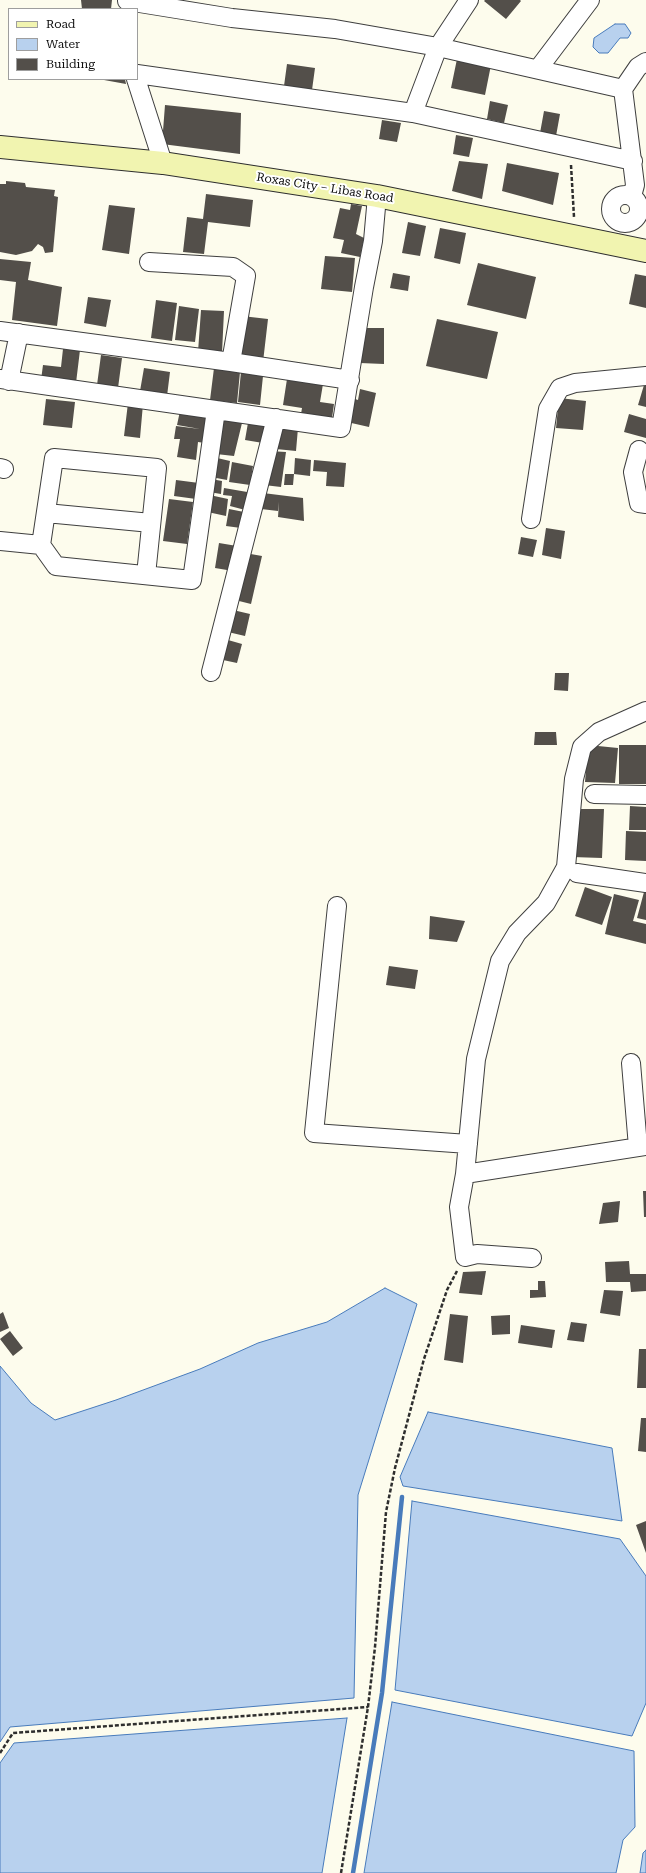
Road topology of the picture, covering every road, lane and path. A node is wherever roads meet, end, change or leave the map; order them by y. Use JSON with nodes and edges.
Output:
{"nodes":[{"id":1,"x":469,"y":0,"type":"edge"},
{"id":2,"x":590,"y":0,"type":"edge"},
{"id":3,"x":127,"y":3,"type":"edge"},
{"id":4,"x":438,"y":47,"type":"junction"},
{"id":5,"x":646,"y":62,"type":"edge"},
{"id":6,"x":538,"y":69,"type":"junction"},
{"id":7,"x":138,"y":74,"type":"edge"},
{"id":8,"x":136,"y":80,"type":"edge"},
{"id":9,"x":623,"y":88,"type":"junction"},
{"id":10,"x":413,"y":113,"type":"junction"},
{"id":11,"x":0,"y":147,"type":"edge"},
{"id":12,"x":571,"y":149,"type":"junction"},
{"id":13,"x":633,"y":161,"type":"junction"},
{"id":14,"x":163,"y":163,"type":"junction"},
{"id":15,"x":377,"y":196,"type":"junction"},
{"id":16,"x":574,"y":236,"type":"junction"},
{"id":17,"x":614,"y":245,"type":"junction"},
{"id":18,"x":646,"y":251,"type":"edge"},
{"id":19,"x":149,"y":262,"type":"dead end"},
{"id":20,"x":0,"y":331,"type":"edge"},
{"id":21,"x":19,"y":333,"type":"junction"},
{"id":22,"x":231,"y":362,"type":"junction"},
{"id":23,"x":646,"y":376,"type":"edge"},
{"id":24,"x":4,"y":380,"type":"edge"},
{"id":25,"x":350,"y":380,"type":"junction"},
{"id":26,"x":216,"y":410,"type":"junction"},
{"id":27,"x":276,"y":418,"type":"junction"},
{"id":28,"x":639,"y":450,"type":"dead end"},
{"id":29,"x":646,"y":504,"type":"edge"},
{"id":30,"x":46,"y":513,"type":"junction"},
{"id":31,"x":531,"y":519,"type":"dead end"},
{"id":32,"x":151,"y":523,"type":"junction"},
{"id":33,"x":0,"y":540,"type":"edge"},
{"id":34,"x":41,"y":545,"type":"junction"},
{"id":35,"x":146,"y":575,"type":"junction"},
{"id":36,"x":211,"y":672,"type":"dead end"},
{"id":37,"x":646,"y":711,"type":"edge"},
{"id":38,"x":594,"y":794,"type":"dead end"},
{"id":39,"x":646,"y":795,"type":"edge"},
{"id":40,"x":577,"y":873,"type":"dead end"},
{"id":41,"x":646,"y":883,"type":"edge"},
{"id":42,"x":337,"y":906,"type":"dead end"},
{"id":43,"x":631,"y":1063,"type":"dead end"},
{"id":44,"x":468,"y":1144,"type":"junction"},
{"id":45,"x":642,"y":1147,"type":"edge"},
{"id":46,"x":465,"y":1174,"type":"junction"},
{"id":47,"x":465,"y":1257,"type":"junction"},
{"id":48,"x":532,"y":1258,"type":"dead end"},
{"id":49,"x":368,"y":1707,"type":"junction"},
{"id":50,"x":0,"y":1753,"type":"edge"},
{"id":51,"x":341,"y":1873,"type":"edge"}],
"edges":[{"from":1,"to":4,"type":"street"},
{"from":2,"to":6,"type":"street"},
{"from":3,"to":4,"type":"street"},
{"from":4,"to":6,"type":"street"},
{"from":4,"to":10,"type":"street"},
{"from":5,"to":9,"type":"street"},
{"from":6,"to":9,"type":"street"},
{"from":7,"to":10,"type":"street"},
{"from":8,"to":14,"type":"street"},
{"from":9,"to":13,"type":"street"},
{"from":10,"to":12,"type":"street"},
{"from":11,"to":14,"type":"main road","name":"Roxas City – Libas Road"},
{"from":12,"to":13,"type":"street"},
{"from":12,"to":16,"type":"path"},
{"from":13,"to":17,"type":"street"},
{"from":14,"to":15,"type":"main road","name":"Roxas City – Libas Road"},
{"from":15,"to":16,"type":"main road","name":"Roxas City – Libas Road"},
{"from":15,"to":25,"type":"street"},
{"from":16,"to":17,"type":"main road","name":"Roxas City – Libas Road"},
{"from":17,"to":18,"type":"main road","name":"Roxas City – Libas Road"},
{"from":19,"to":22,"type":"street"},
{"from":20,"to":21,"type":"street"},
{"from":21,"to":22,"type":"street"},
{"from":21,"to":24,"type":"street"},
{"from":22,"to":25,"type":"street"},
{"from":23,"to":31,"type":"street"},
{"from":24,"to":26,"type":"street"},
{"from":25,"to":27,"type":"street"},
{"from":26,"to":27,"type":"street"},
{"from":26,"to":35,"type":"street"},
{"from":27,"to":36,"type":"street"},
{"from":28,"to":29,"type":"street"},
{"from":30,"to":32,"type":"street"},
{"from":30,"to":32,"type":"street"},
{"from":30,"to":34,"type":"street"},
{"from":32,"to":35,"type":"street"},
{"from":33,"to":34,"type":"street"},
{"from":34,"to":35,"type":"street"},
{"from":37,"to":44,"type":"street"},
{"from":38,"to":39,"type":"street"},
{"from":40,"to":41,"type":"street"},
{"from":42,"to":44,"type":"street"},
{"from":43,"to":45,"type":"street"},
{"from":44,"to":46,"type":"street"},
{"from":45,"to":46,"type":"street"},
{"from":46,"to":47,"type":"street"},
{"from":47,"to":48,"type":"street"},
{"from":47,"to":49,"type":"path"},
{"from":49,"to":50,"type":"path"},
{"from":49,"to":51,"type":"path"}]}
